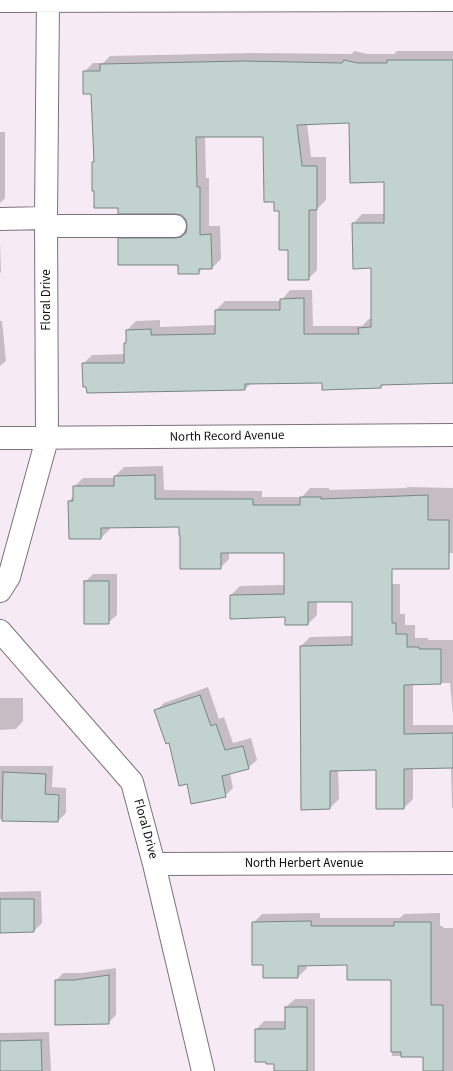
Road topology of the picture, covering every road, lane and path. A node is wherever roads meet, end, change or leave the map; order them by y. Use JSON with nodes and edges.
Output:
{"nodes":[{"id":1,"x":48,"y":0,"type":"edge"},
{"id":2,"x":453,"y":0,"type":"edge"},
{"id":3,"x":0,"y":1,"type":"edge"},
{"id":4,"x":0,"y":218,"type":"edge"},
{"id":5,"x":46,"y":222,"type":"junction"},
{"id":6,"x":175,"y":226,"type":"dead end"},
{"id":7,"x":453,"y":434,"type":"edge"},
{"id":8,"x":0,"y":438,"type":"edge"},
{"id":9,"x":47,"y":439,"type":"junction"},
{"id":10,"x":0,"y":592,"type":"edge"},
{"id":11,"x":0,"y":631,"type":"edge"},
{"id":12,"x":453,"y":863,"type":"edge"},
{"id":13,"x":154,"y":864,"type":"junction"},
{"id":14,"x":203,"y":1071,"type":"edge"}],
"edges":[{"from":1,"to":2,"type":"street"},
{"from":1,"to":3,"type":"street"},
{"from":1,"to":5,"type":"street","name":"Floral Drive"},
{"from":4,"to":5,"type":"street"},
{"from":5,"to":6,"type":"street"},
{"from":5,"to":9,"type":"street","name":"Floral Drive"},
{"from":7,"to":9,"type":"street","name":"North Record Avenue"},
{"from":8,"to":9,"type":"street","name":"North Record Avenue"},
{"from":9,"to":10,"type":"street","name":"Floral Drive"},
{"from":11,"to":13,"type":"street","name":"Floral Drive"},
{"from":12,"to":13,"type":"street","name":"North Herbert Avenue"},
{"from":13,"to":14,"type":"street","name":"Floral Drive"}]}
